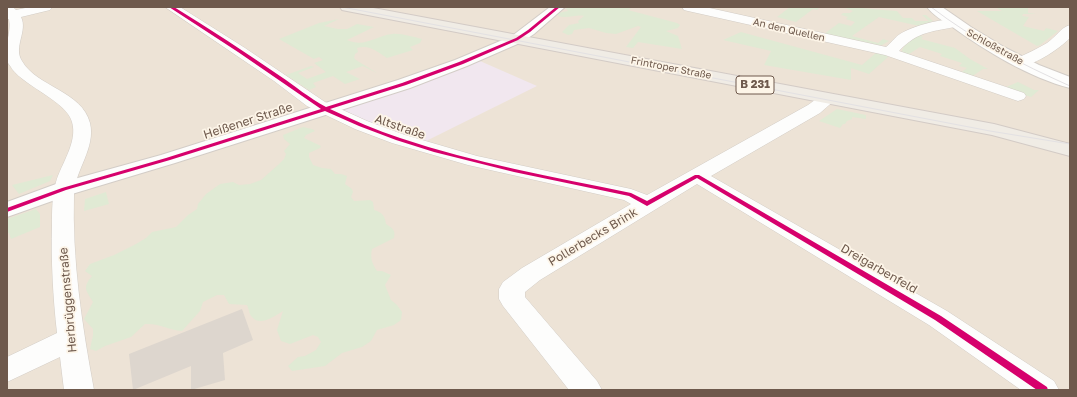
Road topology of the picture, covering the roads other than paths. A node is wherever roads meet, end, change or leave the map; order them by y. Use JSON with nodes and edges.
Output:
{"nodes":[{"id":1,"x":46,"y":7,"type":"edge"},
{"id":2,"x":171,"y":7,"type":"edge"},
{"id":3,"x":348,"y":7,"type":"edge"},
{"id":4,"x":688,"y":7,"type":"edge"},
{"id":5,"x":934,"y":7,"type":"edge"},
{"id":6,"x":555,"y":9,"type":"edge"},
{"id":7,"x":9,"y":13,"type":"edge"},
{"id":8,"x":954,"y":23,"type":"junction"},
{"id":9,"x":1070,"y":29,"type":"edge"},
{"id":10,"x":477,"y":32,"type":"junction"},
{"id":11,"x":517,"y":39,"type":"junction"},
{"id":12,"x":889,"y":52,"type":"junction"},
{"id":13,"x":1020,"y":62,"type":"junction"},
{"id":14,"x":1067,"y":83,"type":"edge"},
{"id":15,"x":1018,"y":96,"type":"dead end"},
{"id":16,"x":828,"y":99,"type":"junction"},
{"id":17,"x":324,"y":108,"type":"junction"},
{"id":18,"x":994,"y":130,"type":"junction"},
{"id":19,"x":1070,"y":139,"type":"edge"},
{"id":20,"x":1070,"y":150,"type":"edge"},
{"id":21,"x":697,"y":176,"type":"junction"},
{"id":22,"x":64,"y":189,"type":"junction"},
{"id":23,"x":647,"y":204,"type":"junction"},
{"id":24,"x":7,"y":210,"type":"edge"},
{"id":25,"x":71,"y":339,"type":"junction"},
{"id":26,"x":7,"y":370,"type":"edge"},
{"id":27,"x":79,"y":390,"type":"edge"},
{"id":28,"x":587,"y":390,"type":"edge"},
{"id":29,"x":1044,"y":390,"type":"edge"}],
"edges":[{"from":1,"to":7,"type":"street"},
{"from":2,"to":17,"type":"street","name":"Altstraße"},
{"from":3,"to":10,"type":"main road","name":"Frintroper Straße","number":"B 231"},
{"from":4,"to":12,"type":"street","name":"An den Quellen"},
{"from":5,"to":8,"type":"street","name":"Schloßstraße"},
{"from":6,"to":10,"type":"street"},
{"from":6,"to":11,"type":"street","name":"Heißener Straße"},
{"from":7,"to":22,"type":"street","name":"Herbrüggenstraße"},
{"from":8,"to":12,"type":"street"},
{"from":8,"to":13,"type":"street","name":"Schloßstraße"},
{"from":9,"to":13,"type":"street"},
{"from":10,"to":11,"type":"main road","name":"Frintroper Straße","number":"B 231"},
{"from":11,"to":16,"type":"main road","name":"Frintroper Straße","number":"B 231"},
{"from":11,"to":17,"type":"street","name":"Heißener Straße"},
{"from":12,"to":15,"type":"street","name":"An den Quellen"},
{"from":13,"to":14,"type":"street","name":"Schloßstraße"},
{"from":16,"to":18,"type":"main road","name":"Frintroper Straße","number":"B 231"},
{"from":16,"to":21,"type":"street","name":"Pollerbecks Brink"},
{"from":17,"to":22,"type":"street","name":"Heißener Straße"},
{"from":17,"to":23,"type":"street","name":"Altstraße"},
{"from":18,"to":19,"type":"main road","name":"Frintroper Straße","number":"B 231"},
{"from":18,"to":20,"type":"main road","name":"Frintroper Straße","number":"B 231"},
{"from":21,"to":23,"type":"street","name":"Pollerbecks Brink"},
{"from":21,"to":29,"type":"street","name":"Dreigarbenfeld"},
{"from":22,"to":24,"type":"street","name":"Heißener Straße"},
{"from":22,"to":25,"type":"street","name":"Herbrüggenstraße"},
{"from":23,"to":28,"type":"street","name":"Pollerbecks Brink"},
{"from":25,"to":26,"type":"street"},
{"from":25,"to":27,"type":"street","name":"Herbrüggenstraße"}]}
